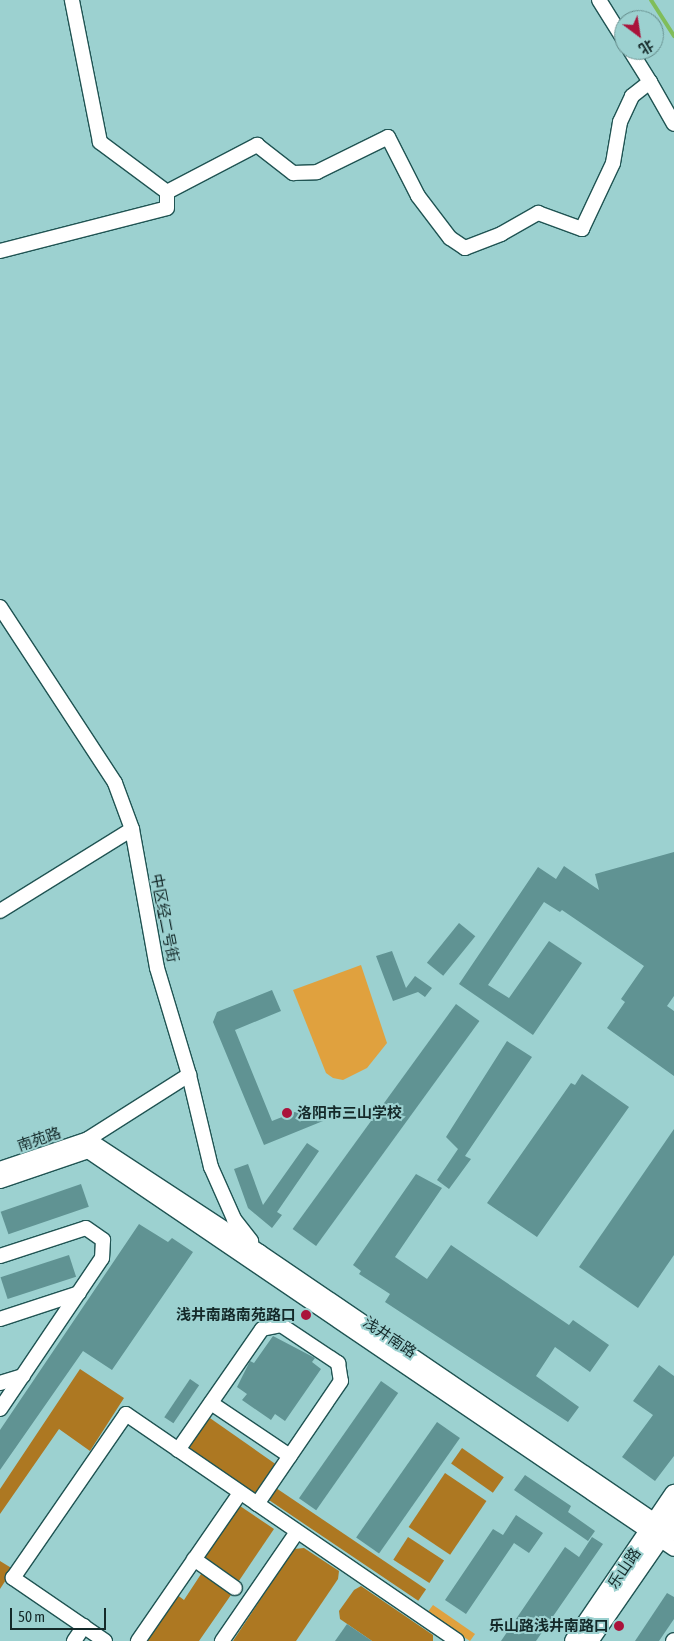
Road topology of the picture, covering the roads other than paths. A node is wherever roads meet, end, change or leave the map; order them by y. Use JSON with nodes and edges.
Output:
{"nodes":[{"id":1,"x":72,"y":0,"type":"edge"},
{"id":2,"x":599,"y":0,"type":"edge"},
{"id":3,"x":614,"y":24,"type":"edge"},
{"id":4,"x":636,"y":60,"type":"edge"},
{"id":5,"x":650,"y":82,"type":"junction"},
{"id":6,"x":674,"y":124,"type":"edge"},
{"id":7,"x":167,"y":192,"type":"junction"},
{"id":8,"x":0,"y":251,"type":"edge"},
{"id":9,"x":0,"y":607,"type":"edge"},
{"id":10,"x":132,"y":829,"type":"junction"},
{"id":11,"x":0,"y":911,"type":"edge"},
{"id":12,"x":190,"y":1078,"type":"junction"},
{"id":13,"x":90,"y":1145,"type":"junction"},
{"id":14,"x":0,"y":1169,"type":"edge"},
{"id":15,"x":0,"y":1180,"type":"edge"},
{"id":16,"x":260,"y":1252,"type":"junction"},
{"id":17,"x":0,"y":1256,"type":"edge"},
{"id":18,"x":79,"y":1293,"type":"junction"},
{"id":19,"x":0,"y":1319,"type":"edge"},
{"id":20,"x":23,"y":1376,"type":"junction"},
{"id":21,"x":0,"y":1384,"type":"edge"},
{"id":22,"x":211,"y":1402,"type":"junction"},
{"id":23,"x":0,"y":1409,"type":"edge"},
{"id":24,"x":178,"y":1450,"type":"junction"},
{"id":25,"x":290,"y":1456,"type":"junction"},
{"id":26,"x":240,"y":1493,"type":"junction"},
{"id":27,"x":674,"y":1494,"type":"edge"},
{"id":28,"x":257,"y":1504,"type":"junction"},
{"id":29,"x":665,"y":1531,"type":"edge"},
{"id":30,"x":297,"y":1532,"type":"junction"},
{"id":31,"x":194,"y":1560,"type":"junction"},
{"id":32,"x":235,"y":1588,"type":"dead end"},
{"id":33,"x":84,"y":1626,"type":"junction"},
{"id":34,"x":451,"y":1639,"type":"edge"},
{"id":35,"x":74,"y":1641,"type":"edge"},
{"id":36,"x":105,"y":1641,"type":"edge"},
{"id":37,"x":138,"y":1641,"type":"edge"},
{"id":38,"x":222,"y":1641,"type":"edge"},
{"id":39,"x":574,"y":1641,"type":"edge"},
{"id":40,"x":589,"y":1641,"type":"edge"}],
"edges":[{"from":1,"to":7,"type":"street"},
{"from":2,"to":3,"type":"street"},
{"from":4,"to":5,"type":"street"},
{"from":5,"to":6,"type":"street"},
{"from":5,"to":7,"type":"street"},
{"from":7,"to":8,"type":"street"},
{"from":9,"to":10,"type":"street","name":"中区经二号街"},
{"from":10,"to":11,"type":"street"},
{"from":10,"to":12,"type":"street","name":"中区经二号街"},
{"from":12,"to":13,"type":"street"},
{"from":12,"to":16,"type":"street","name":"中区经二号街"},
{"from":13,"to":14,"type":"street","name":"南苑路"},
{"from":13,"to":15,"type":"street","name":"南苑路"},
{"from":13,"to":16,"type":"street","name":"浅井南路"},
{"from":13,"to":29,"type":"street","name":"浅井南路"},
{"from":16,"to":29,"type":"street","name":"浅井南路"},
{"from":17,"to":18,"type":"street"},
{"from":18,"to":19,"type":"street"},
{"from":18,"to":20,"type":"street"},
{"from":20,"to":21,"type":"street"},
{"from":20,"to":23,"type":"street"},
{"from":22,"to":24,"type":"street"},
{"from":22,"to":25,"type":"street"},
{"from":22,"to":25,"type":"street"},
{"from":24,"to":26,"type":"street"},
{"from":24,"to":33,"type":"street"},
{"from":25,"to":28,"type":"street"},
{"from":26,"to":28,"type":"street"},
{"from":26,"to":31,"type":"street"},
{"from":27,"to":29,"type":"main road","name":"乐山路"},
{"from":28,"to":30,"type":"street"},
{"from":29,"to":39,"type":"main road","name":"乐山路"},
{"from":29,"to":40,"type":"main road","name":"乐山路"},
{"from":30,"to":34,"type":"street"},
{"from":30,"to":38,"type":"street"},
{"from":31,"to":32,"type":"street"},
{"from":31,"to":37,"type":"street"},
{"from":33,"to":35,"type":"street"},
{"from":33,"to":36,"type":"street"}]}
